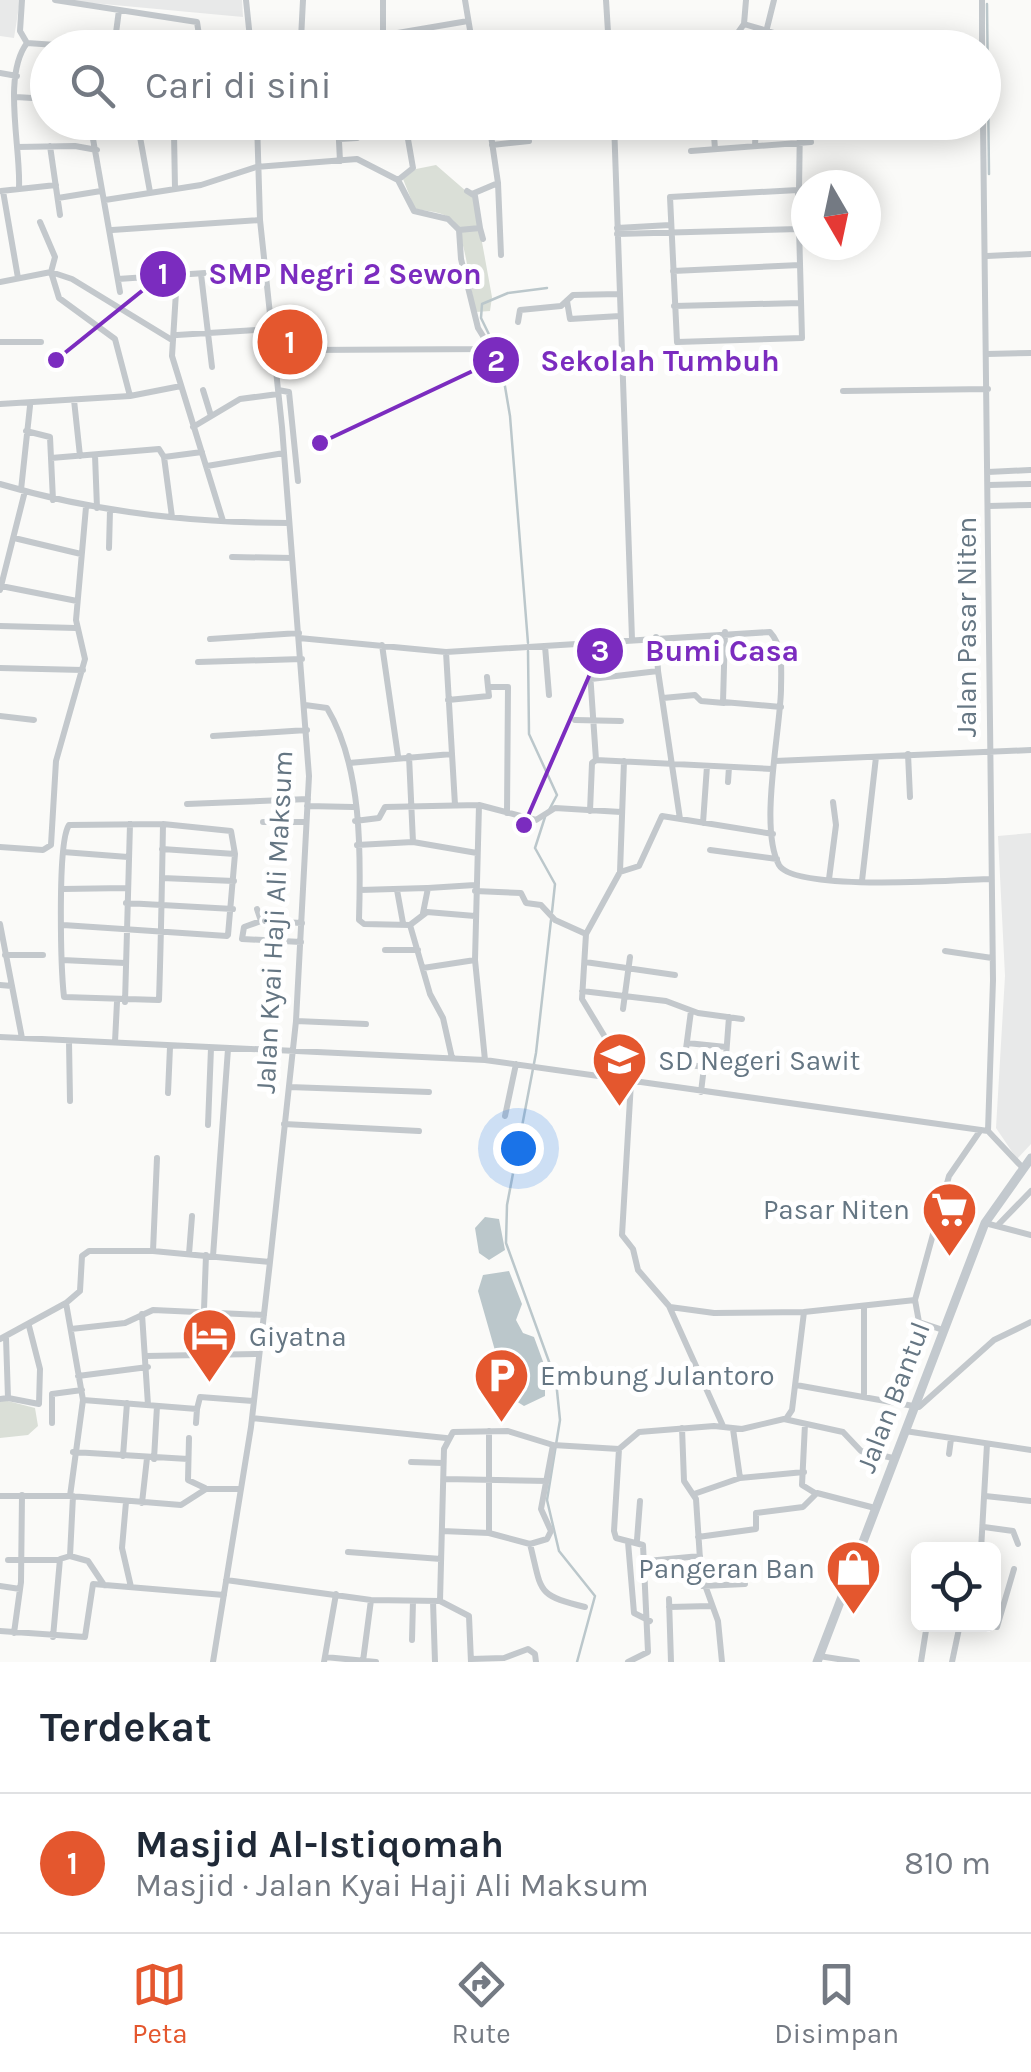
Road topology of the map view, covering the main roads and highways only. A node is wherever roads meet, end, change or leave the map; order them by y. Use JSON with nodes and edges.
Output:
{"nodes":[{"id":1,"x":1031,"y":1158,"type":"edge"},
{"id":2,"x":818,"y":1659,"type":"edge"}],
"edges":[{"from":1,"to":2,"type":"main road","name":"Jalan Bantul"}]}
